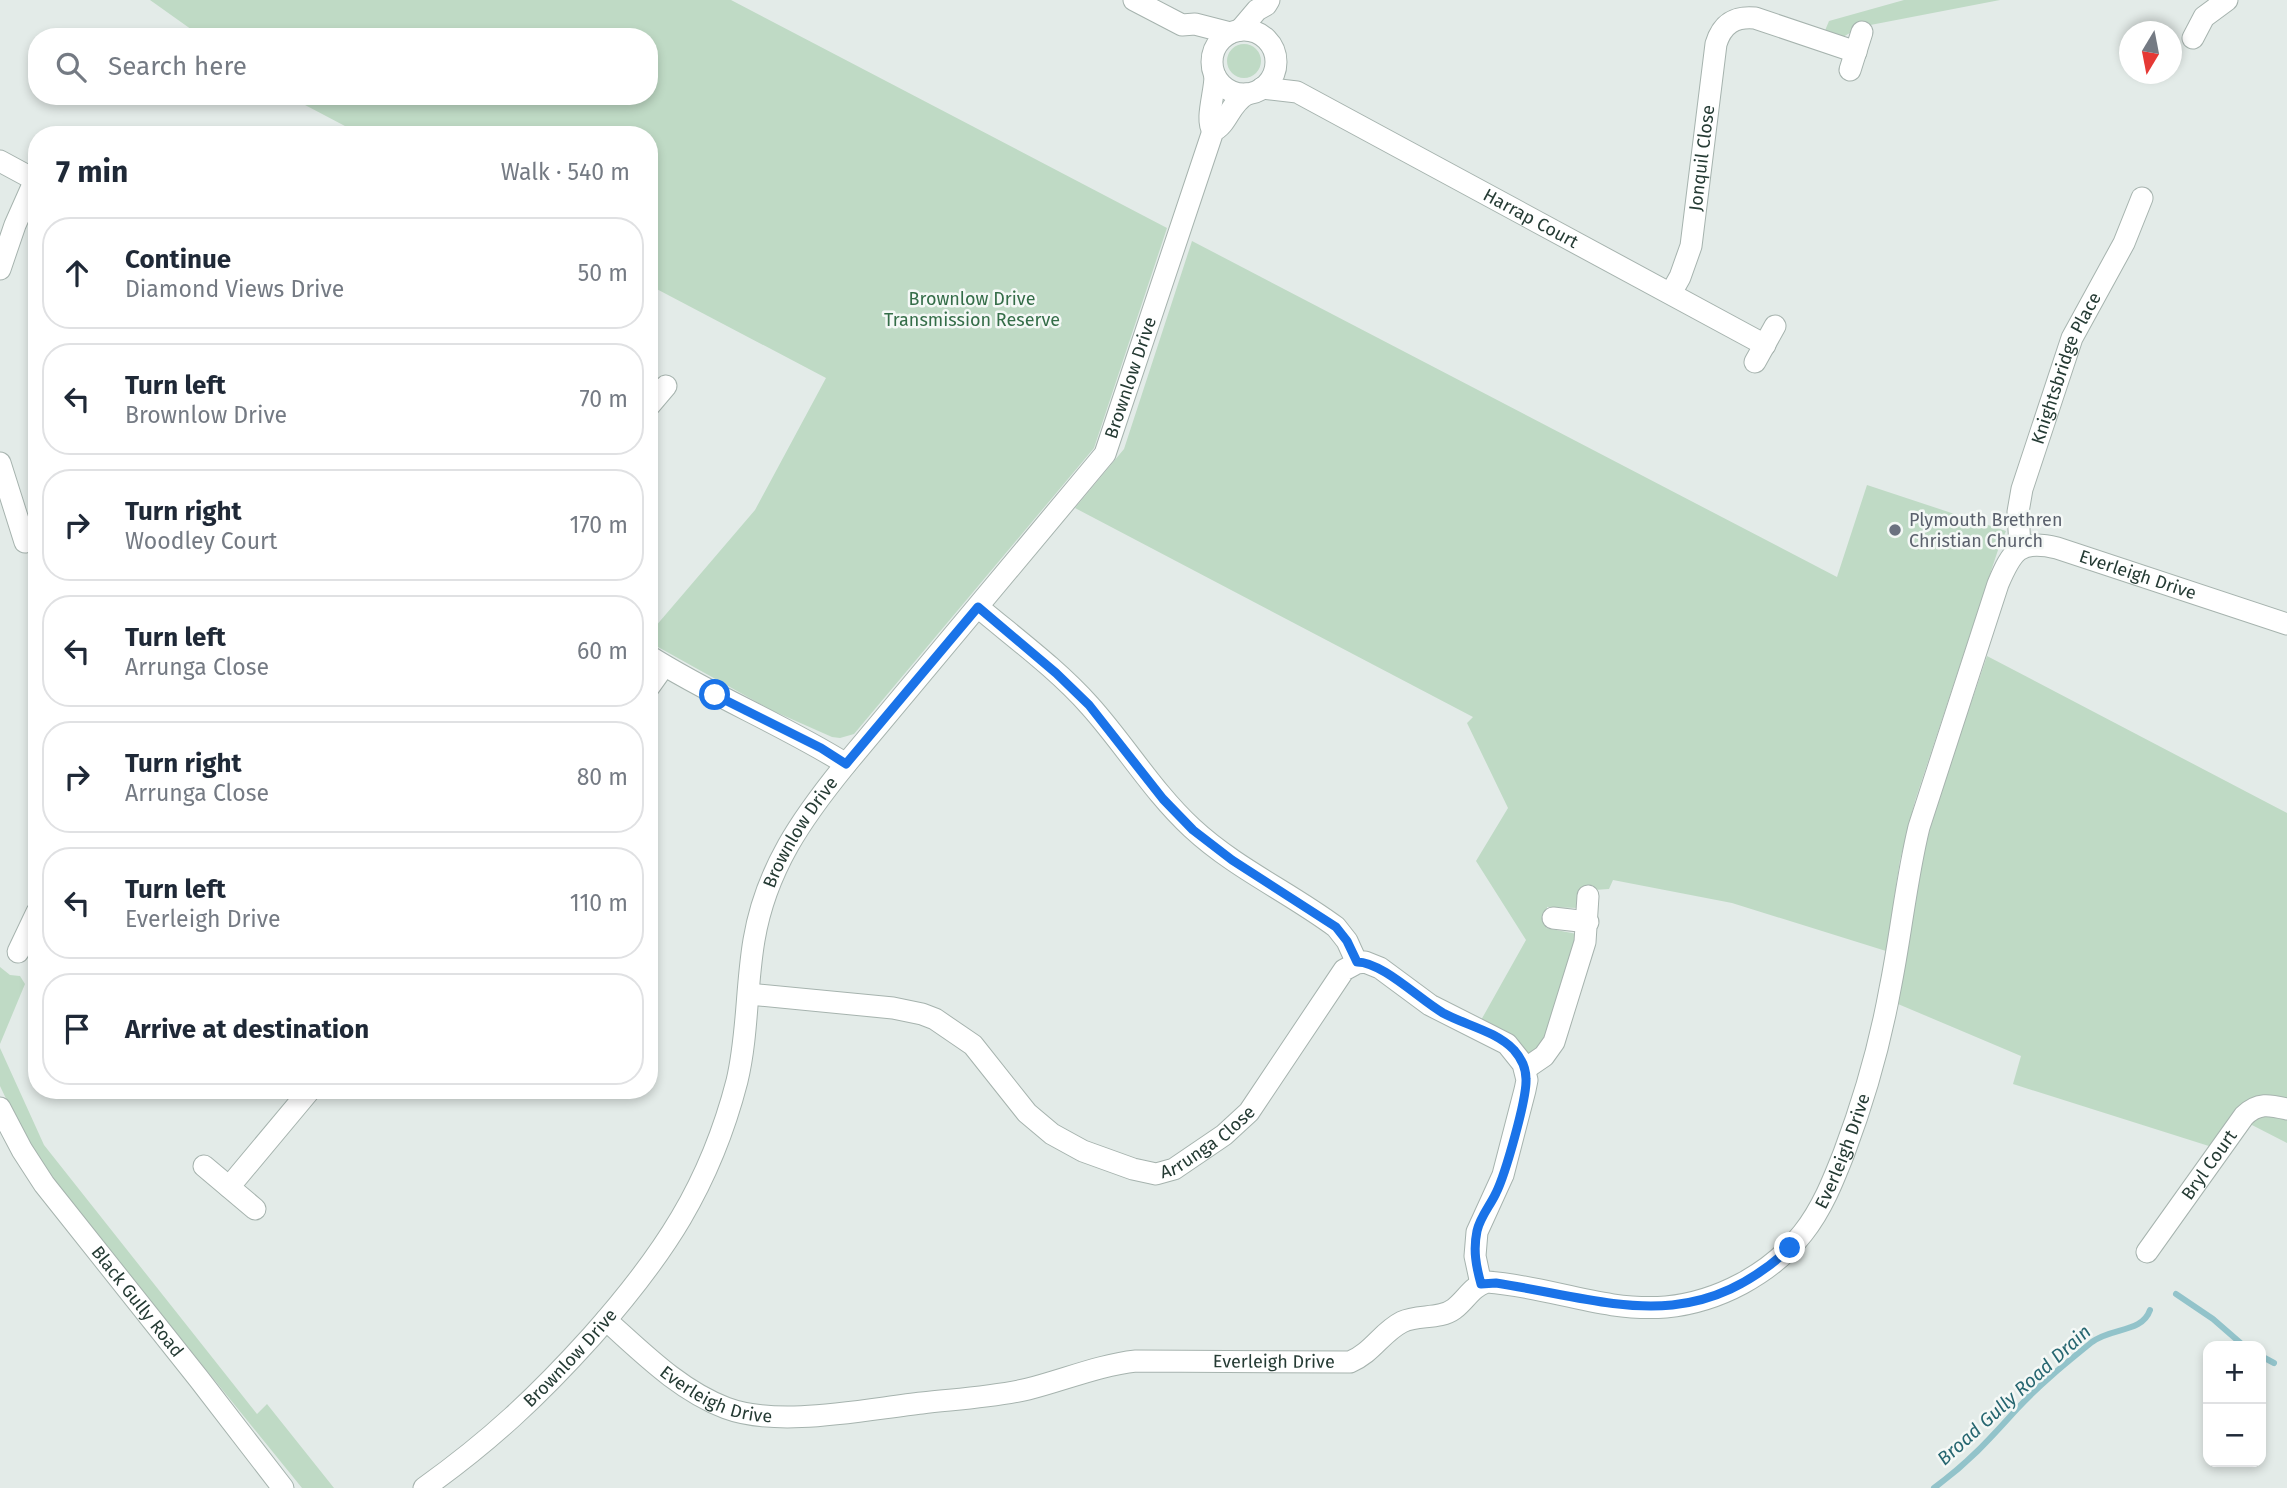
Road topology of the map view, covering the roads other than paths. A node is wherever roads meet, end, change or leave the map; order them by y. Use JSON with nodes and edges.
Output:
{"nodes":[{"id":1,"x":1133,"y":0,"type":"edge"},
{"id":2,"x":2227,"y":0,"type":"edge"},
{"id":3,"x":1268,"y":2,"type":"edge"},
{"id":4,"x":1182,"y":25,"type":"junction"},
{"id":5,"x":1235,"y":31,"type":"junction"},
{"id":6,"x":2193,"y":38,"type":"dead end"},
{"id":7,"x":1271,"y":49,"type":"junction"},
{"id":8,"x":1856,"y":51,"type":"dead end"},
{"id":9,"x":1213,"y":68,"type":"junction"},
{"id":10,"x":1254,"y":91,"type":"junction"},
{"id":11,"x":1297,"y":92,"type":"junction"},
{"id":12,"x":1213,"y":131,"type":"junction"},
{"id":13,"x":0,"y":161,"type":"edge"},
{"id":14,"x":28,"y":176,"type":"edge"},
{"id":15,"x":28,"y":197,"type":"edge"},
{"id":16,"x":2142,"y":198,"type":"dead end"},
{"id":17,"x":0,"y":269,"type":"edge"},
{"id":18,"x":1671,"y":293,"type":"junction"},
{"id":19,"x":1765,"y":344,"type":"dead end"},
{"id":20,"x":666,"y":386,"type":"dead end"},
{"id":21,"x":658,"y":395,"type":"edge"},
{"id":22,"x":0,"y":463,"type":"edge"},
{"id":23,"x":25,"y":542,"type":"dead end"},
{"id":24,"x":2021,"y":547,"type":"junction"},
{"id":25,"x":978,"y":607,"type":"junction"},
{"id":26,"x":2287,"y":624,"type":"edge"},
{"id":27,"x":658,"y":662,"type":"edge"},
{"id":28,"x":846,"y":764,"type":"junction"},
{"id":29,"x":1588,"y":896,"type":"dead end"},
{"id":30,"x":1553,"y":918,"type":"dead end"},
{"id":31,"x":1588,"y":922,"type":"junction"},
{"id":32,"x":28,"y":931,"type":"edge"},
{"id":33,"x":18,"y":953,"type":"dead end"},
{"id":34,"x":1357,"y":962,"type":"junction"},
{"id":35,"x":749,"y":994,"type":"junction"},
{"id":36,"x":1525,"y":1069,"type":"junction"},
{"id":37,"x":302,"y":1099,"type":"edge"},
{"id":38,"x":0,"y":1108,"type":"edge"},
{"id":39,"x":2287,"y":1109,"type":"edge"},
{"id":40,"x":204,"y":1166,"type":"dead end"},
{"id":41,"x":229,"y":1187,"type":"junction"},
{"id":42,"x":255,"y":1209,"type":"dead end"},
{"id":43,"x":2147,"y":1252,"type":"dead end"},
{"id":44,"x":1481,"y":1284,"type":"junction"},
{"id":45,"x":606,"y":1320,"type":"junction"},
{"id":46,"x":283,"y":1488,"type":"edge"},
{"id":47,"x":424,"y":1488,"type":"edge"}],
"edges":[{"from":1,"to":4,"type":"street"},
{"from":2,"to":6,"type":"street"},
{"from":3,"to":5,"type":"street"},
{"from":3,"to":7,"type":"street"},
{"from":4,"to":5,"type":"street"},
{"from":4,"to":9,"type":"street"},
{"from":5,"to":7,"type":"street"},
{"from":5,"to":9,"type":"street"},
{"from":7,"to":10,"type":"street"},
{"from":7,"to":11,"type":"street","name":"Harrap Court"},
{"from":8,"to":18,"type":"street","name":"Jonquil Close"},
{"from":9,"to":10,"type":"street"},
{"from":9,"to":12,"type":"street","name":"Brownlow Drive"},
{"from":10,"to":11,"type":"street","name":"Harrap Court"},
{"from":10,"to":12,"type":"street","name":"Brownlow Drive"},
{"from":11,"to":18,"type":"street","name":"Harrap Court"},
{"from":12,"to":25,"type":"street","name":"Brownlow Drive"},
{"from":13,"to":14,"type":"street"},
{"from":15,"to":17,"type":"street"},
{"from":16,"to":24,"type":"street","name":"Knightsbridge Place"},
{"from":18,"to":19,"type":"street","name":"Harrap Court"},
{"from":20,"to":21,"type":"street"},
{"from":22,"to":23,"type":"street"},
{"from":24,"to":26,"type":"street","name":"Everleigh Drive"},
{"from":24,"to":44,"type":"street","name":"Everleigh Drive"},
{"from":25,"to":28,"type":"street","name":"Brownlow Drive"},
{"from":25,"to":34,"type":"street"},
{"from":27,"to":28,"type":"street"},
{"from":28,"to":35,"type":"street","name":"Brownlow Drive"},
{"from":29,"to":31,"type":"street"},
{"from":30,"to":31,"type":"street"},
{"from":31,"to":36,"type":"street"},
{"from":32,"to":33,"type":"street"},
{"from":34,"to":35,"type":"street","name":"Arrunga Close"},
{"from":34,"to":36,"type":"street"},
{"from":35,"to":45,"type":"street","name":"Brownlow Drive"},
{"from":36,"to":44,"type":"street"},
{"from":37,"to":41,"type":"street"},
{"from":38,"to":46,"type":"street","name":"Black Gully Road"},
{"from":39,"to":43,"type":"street","name":"Bryl Court"},
{"from":40,"to":41,"type":"street"},
{"from":41,"to":42,"type":"street"},
{"from":44,"to":45,"type":"street","name":"Everleigh Drive"},
{"from":45,"to":47,"type":"street","name":"Brownlow Drive"}]}
